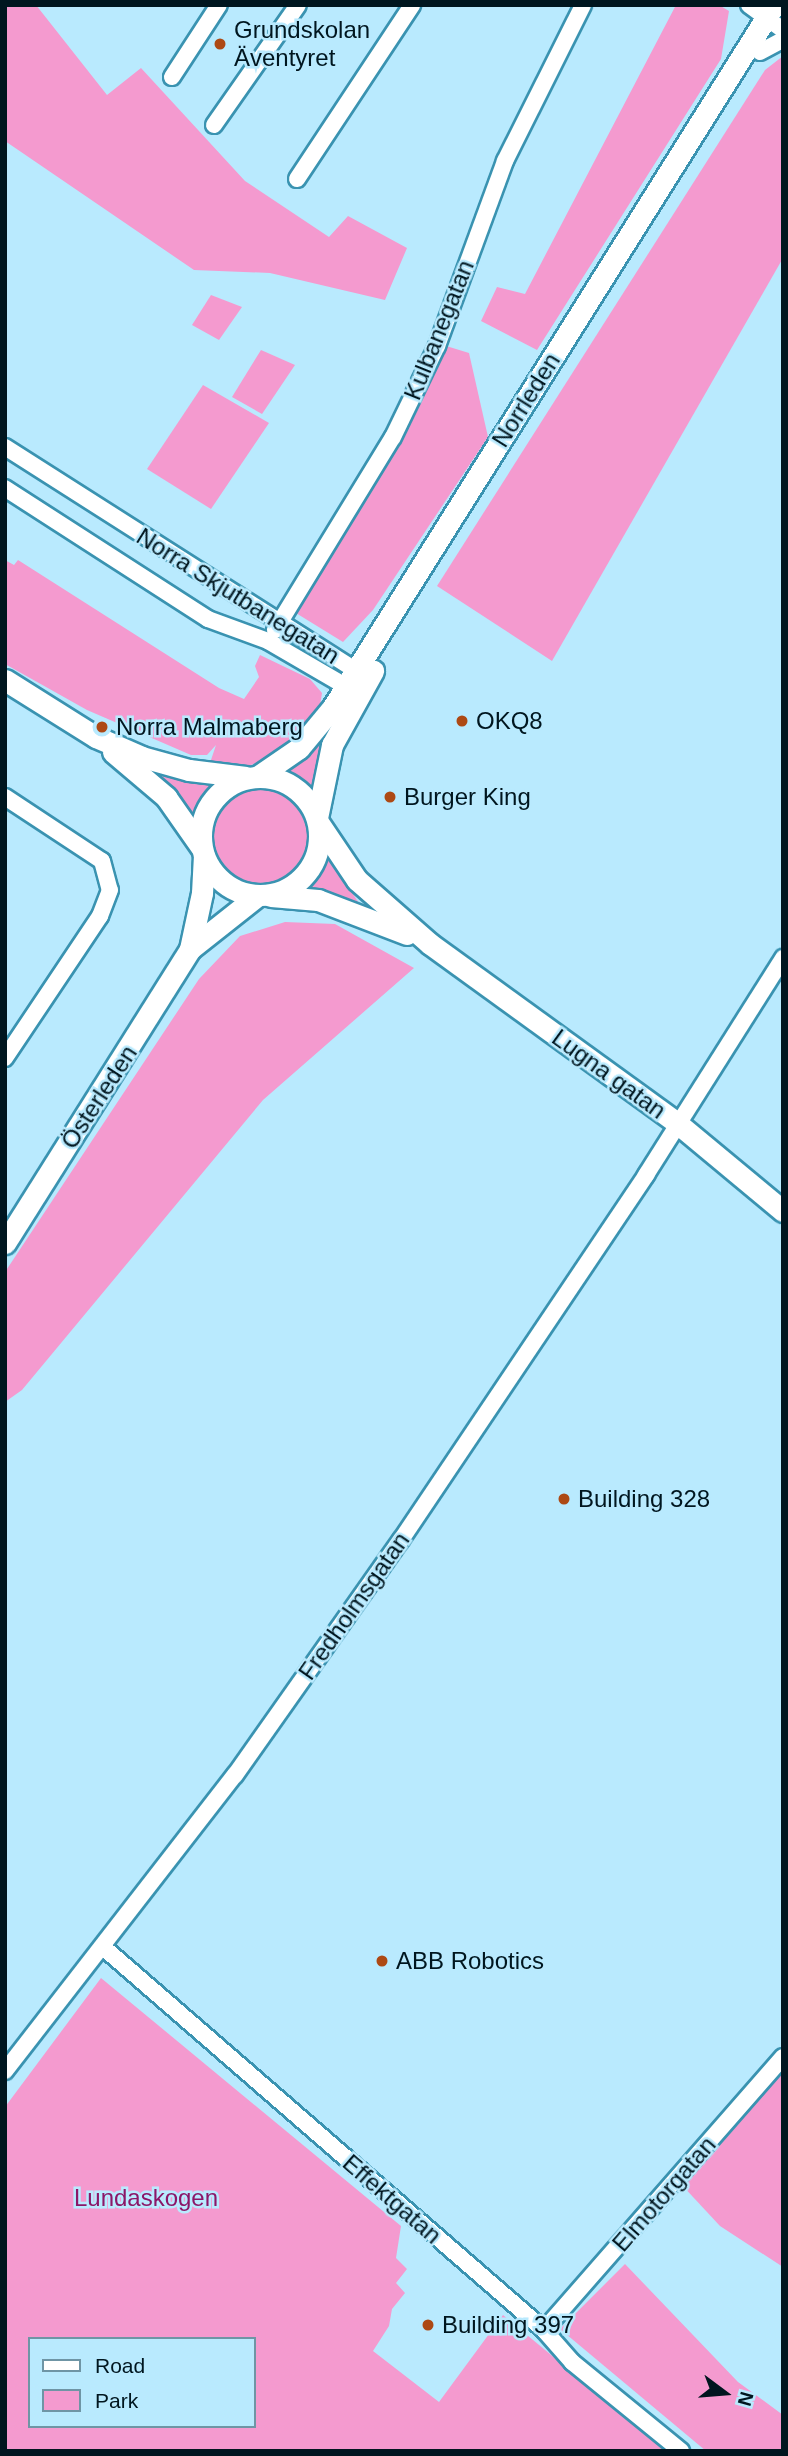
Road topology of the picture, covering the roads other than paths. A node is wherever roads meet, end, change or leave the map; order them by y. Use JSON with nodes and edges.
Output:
{"nodes":[{"id":1,"x":219,"y":5,"type":"edge"},
{"id":2,"x":298,"y":5,"type":"edge"},
{"id":3,"x":412,"y":5,"type":"edge"},
{"id":4,"x":583,"y":5,"type":"edge"},
{"id":5,"x":771,"y":18,"type":"edge"},
{"id":6,"x":172,"y":78,"type":"dead end"},
{"id":7,"x":214,"y":125,"type":"dead end"},
{"id":8,"x":297,"y":179,"type":"dead end"},
{"id":9,"x":5,"y":447,"type":"edge"},
{"id":10,"x":5,"y":488,"type":"edge"},
{"id":11,"x":279,"y":622,"type":"junction"},
{"id":12,"x":268,"y":641,"type":"junction"},
{"id":13,"x":5,"y":680,"type":"edge"},
{"id":14,"x":356,"y":682,"type":"junction"},
{"id":15,"x":96,"y":737,"type":"junction"},
{"id":16,"x":255,"y":777,"type":"junction"},
{"id":17,"x":5,"y":797,"type":"edge"},
{"id":18,"x":318,"y":820,"type":"junction"},
{"id":19,"x":202,"y":851,"type":"junction"},
{"id":20,"x":261,"y":896,"type":"junction"},
{"id":21,"x":430,"y":944,"type":"junction"},
{"id":22,"x":190,"y":949,"type":"junction"},
{"id":23,"x":783,"y":958,"type":"edge"},
{"id":24,"x":5,"y":1058,"type":"edge"},
{"id":25,"x":677,"y":1123,"type":"junction"},
{"id":26,"x":783,"y":1211,"type":"edge"},
{"id":27,"x":5,"y":1243,"type":"edge"},
{"id":28,"x":103,"y":1947,"type":"junction"},
{"id":29,"x":783,"y":2057,"type":"edge"},
{"id":30,"x":5,"y":2071,"type":"edge"},
{"id":31,"x":544,"y":2330,"type":"junction"},
{"id":32,"x":681,"y":2451,"type":"edge"}],
"edges":[{"from":1,"to":6,"type":"street"},
{"from":2,"to":7,"type":"street"},
{"from":3,"to":8,"type":"street"},
{"from":4,"to":11,"type":"street","name":"Kulbanegatan"},
{"from":5,"to":14,"type":"main road","name":"Norrleden"},
{"from":5,"to":14,"type":"main road","name":"Norrleden"},
{"from":9,"to":11,"type":"street","name":"Norra Skjutbanegatan"},
{"from":10,"to":12,"type":"street","name":"Norra Skjutbanegatan"},
{"from":11,"to":12,"type":"street","name":"Kulbanegatan"},
{"from":11,"to":14,"type":"street","name":"Norra Skjutbanegatan"},
{"from":12,"to":14,"type":"street","name":"Norra Skjutbanegatan"},
{"from":13,"to":15,"type":"main road"},
{"from":14,"to":16,"type":"main road","name":"Norrleden"},
{"from":14,"to":18,"type":"main road","name":"Norrleden"},
{"from":15,"to":16,"type":"main road"},
{"from":15,"to":19,"type":"main road"},
{"from":16,"to":18,"type":"main road"},
{"from":16,"to":19,"type":"main road"},
{"from":17,"to":24,"type":"street"},
{"from":18,"to":20,"type":"main road"},
{"from":18,"to":21,"type":"main road","name":"Lugna gatan"},
{"from":19,"to":20,"type":"main road"},
{"from":19,"to":22,"type":"main road","name":"Österleden"},
{"from":20,"to":21,"type":"main road","name":"Lugna gatan"},
{"from":20,"to":22,"type":"main road","name":"Österleden"},
{"from":21,"to":25,"type":"main road","name":"Lugna gatan"},
{"from":22,"to":27,"type":"main road","name":"Österleden"},
{"from":23,"to":25,"type":"street","name":"Fredholmsgatan"},
{"from":25,"to":26,"type":"main road","name":"Lugna gatan"},
{"from":25,"to":28,"type":"street","name":"Fredholmsgatan"},
{"from":28,"to":30,"type":"street","name":"Fredholmsgatan"},
{"from":28,"to":31,"type":"street","name":"Effektgatan"},
{"from":29,"to":31,"type":"street","name":"Elmotorgatan"},
{"from":31,"to":32,"type":"street","name":"Effektgatan"}]}
